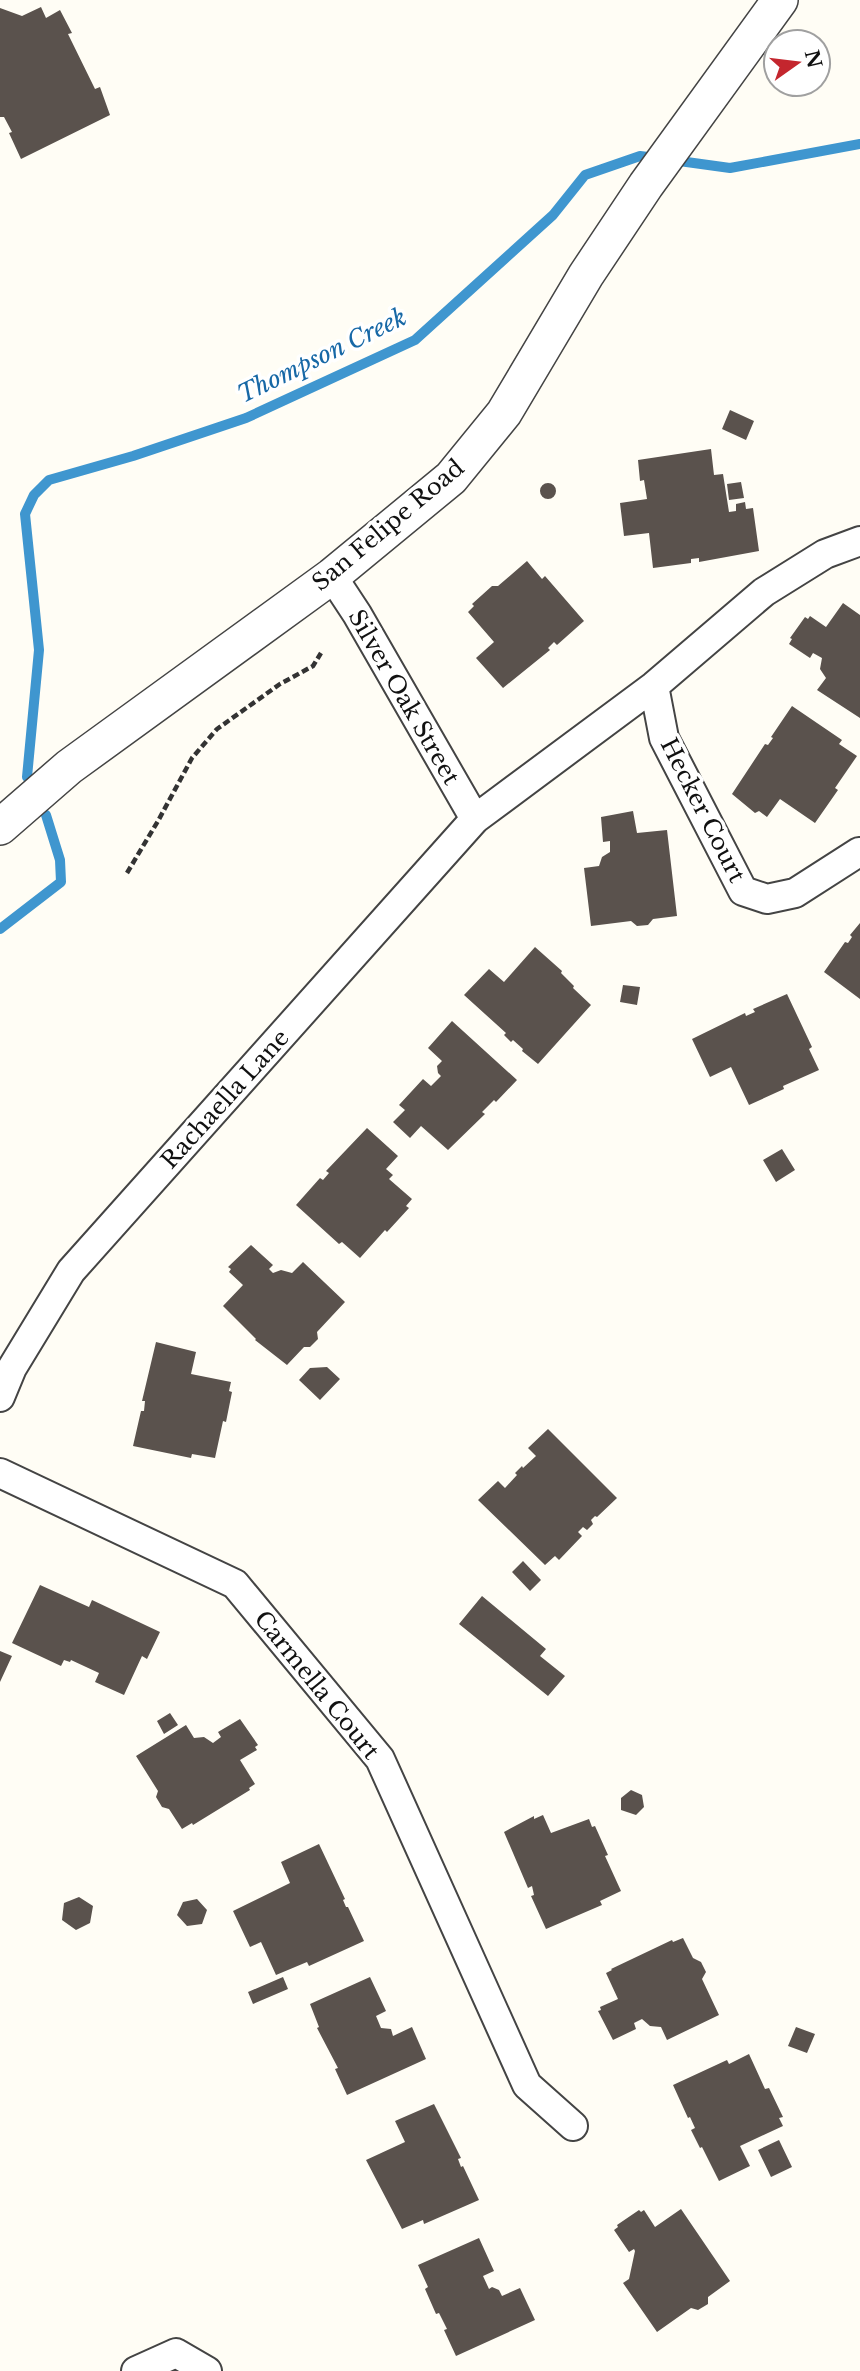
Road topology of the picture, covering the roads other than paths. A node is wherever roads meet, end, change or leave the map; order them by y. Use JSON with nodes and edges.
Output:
{"nodes":[{"id":1,"x":780,"y":0,"type":"edge"},
{"id":2,"x":860,"y":541,"type":"edge"},
{"id":3,"x":332,"y":576,"type":"junction"},
{"id":4,"x":654,"y":686,"type":"junction"},
{"id":5,"x":475,"y":819,"type":"junction"},
{"id":6,"x":0,"y":827,"type":"edge"},
{"id":7,"x":859,"y":852,"type":"edge"},
{"id":8,"x":0,"y":1397,"type":"edge"},
{"id":9,"x":0,"y":1473,"type":"edge"},
{"id":10,"x":573,"y":2126,"type":"dead end"},
{"id":11,"x":136,"y":2371,"type":"edge"},
{"id":12,"x":207,"y":2371,"type":"edge"}],
"edges":[{"from":1,"to":3,"type":"street","name":"San Felipe Road"},
{"from":2,"to":4,"type":"street"},
{"from":3,"to":5,"type":"street","name":"Silver Oak Street"},
{"from":3,"to":6,"type":"street","name":"San Felipe Road"},
{"from":4,"to":5,"type":"street"},
{"from":4,"to":7,"type":"street","name":"Hecker Court"},
{"from":5,"to":8,"type":"street","name":"Rachaella Lane"},
{"from":9,"to":10,"type":"street","name":"Carmella Court"},
{"from":11,"to":12,"type":"street"}]}
